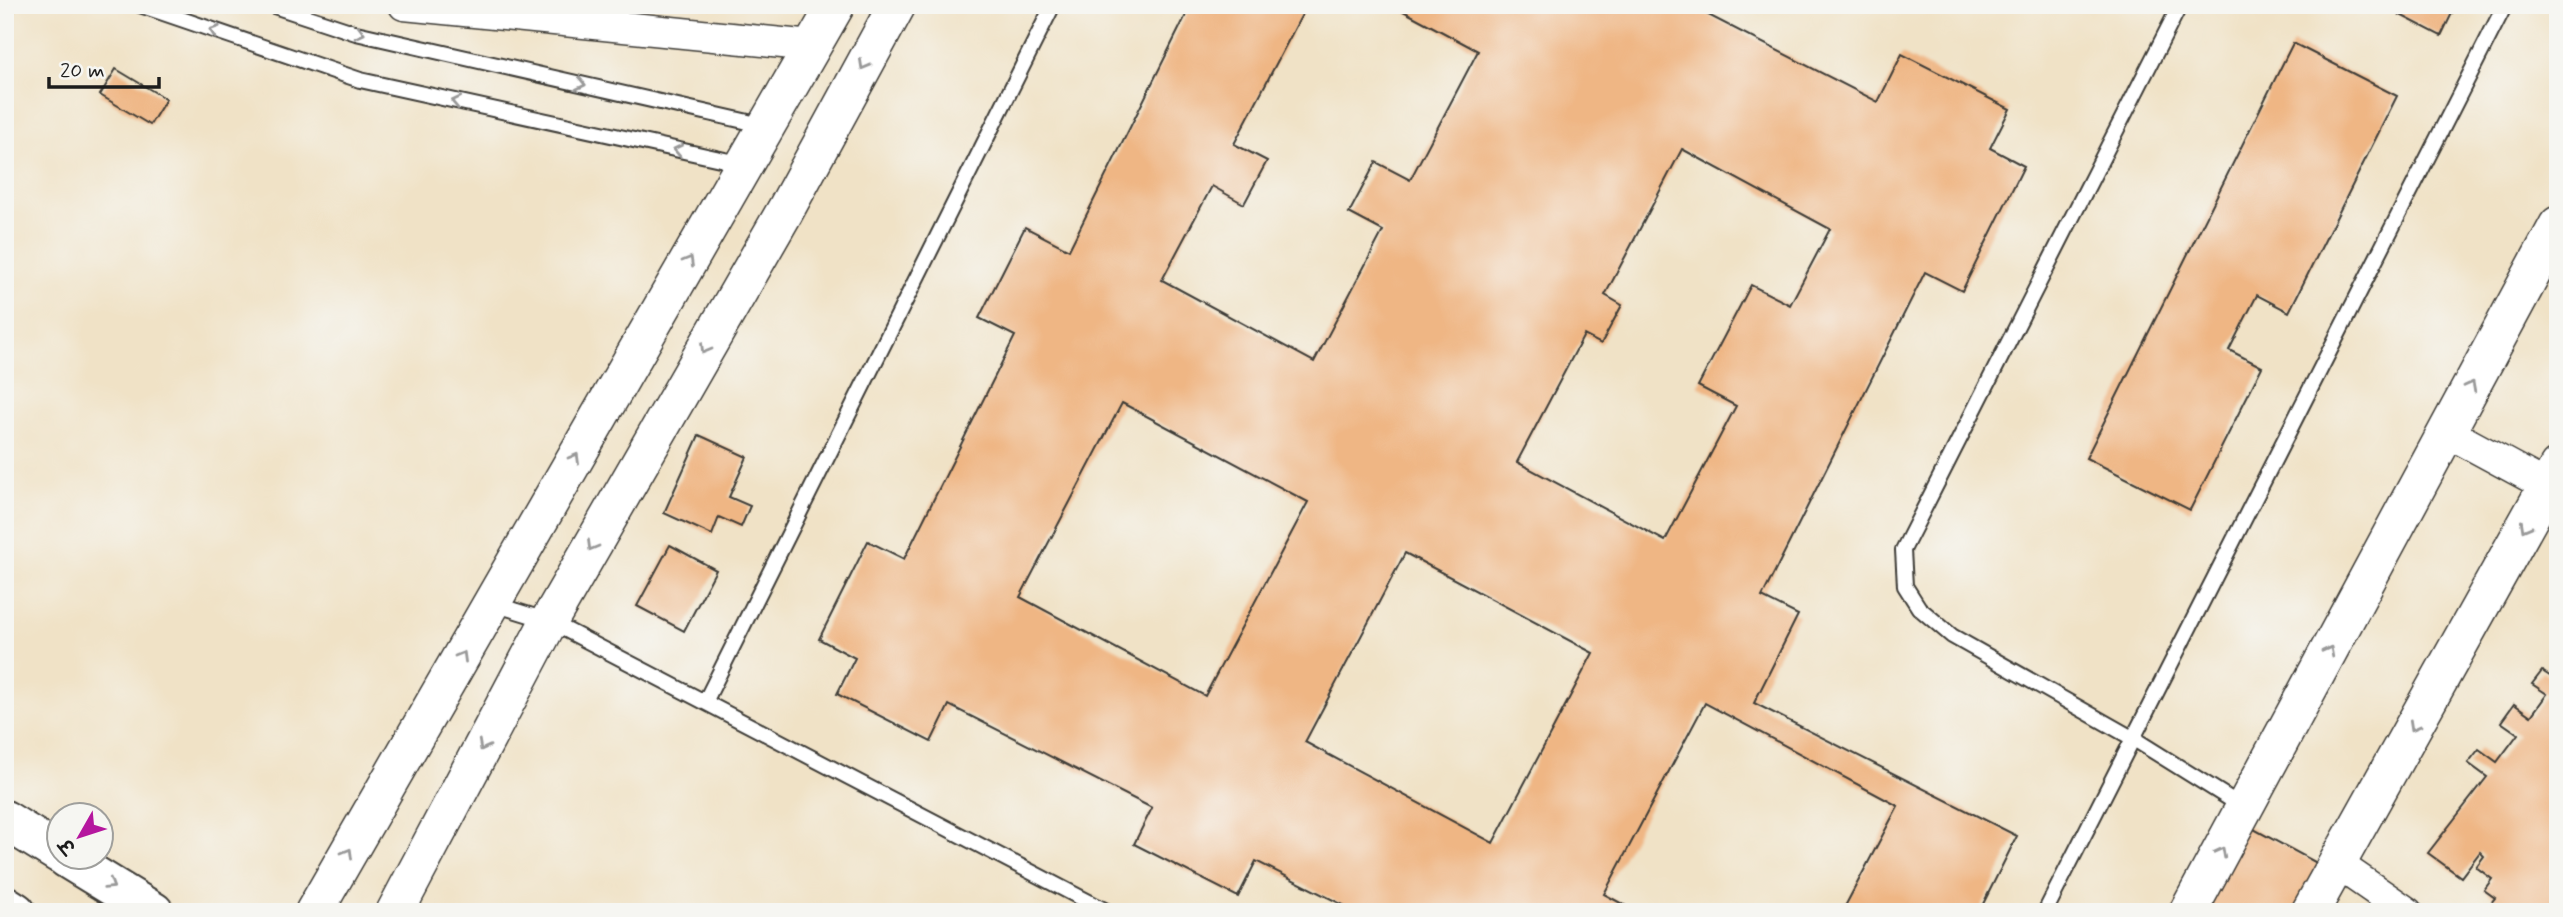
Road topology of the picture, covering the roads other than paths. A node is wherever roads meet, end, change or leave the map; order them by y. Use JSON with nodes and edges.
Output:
{"nodes":[{"id":1,"x":9,"y":5,"type":"edge"},
{"id":2,"x":140,"y":5,"type":"edge"},
{"id":3,"x":271,"y":5,"type":"edge"},
{"id":4,"x":404,"y":5,"type":"edge"},
{"id":5,"x":836,"y":5,"type":"edge"},
{"id":6,"x":897,"y":5,"type":"edge"},
{"id":7,"x":1053,"y":5,"type":"edge"},
{"id":8,"x":2180,"y":5,"type":"edge"},
{"id":9,"x":2505,"y":5,"type":"edge"},
{"id":10,"x":5,"y":10,"type":"edge"},
{"id":11,"x":812,"y":46,"type":"junction"},
{"id":12,"x":766,"y":126,"type":"junction"},
{"id":13,"x":745,"y":164,"type":"junction"},
{"id":14,"x":2558,"y":225,"type":"edge"},
{"id":15,"x":2446,"y":432,"type":"junction"},
{"id":16,"x":2555,"y":482,"type":"edge"},
{"id":17,"x":492,"y":603,"type":"junction"},
{"id":18,"x":549,"y":621,"type":"junction"},
{"id":19,"x":705,"y":702,"type":"junction"},
{"id":20,"x":2134,"y":739,"type":"junction"},
{"id":21,"x":2244,"y":808,"type":"junction"},
{"id":22,"x":5,"y":820,"type":"edge"},
{"id":23,"x":46,"y":845,"type":"edge"},
{"id":24,"x":2336,"y":863,"type":"junction"},
{"id":25,"x":89,"y":872,"type":"edge"},
{"id":26,"x":5,"y":905,"type":"edge"},
{"id":27,"x":16,"y":912,"type":"edge"},
{"id":28,"x":153,"y":912,"type":"edge"},
{"id":29,"x":314,"y":912,"type":"edge"},
{"id":30,"x":395,"y":912,"type":"edge"},
{"id":31,"x":1108,"y":912,"type":"edge"},
{"id":32,"x":2045,"y":912,"type":"edge"},
{"id":33,"x":2188,"y":912,"type":"edge"},
{"id":34,"x":2310,"y":912,"type":"edge"},
{"id":35,"x":2407,"y":912,"type":"edge"}],
"edges":[{"from":1,"to":10,"type":"lane"},
{"from":13,"to":2,"type":"lane","one_way":true},
{"from":3,"to":12,"type":"lane","one_way":true},
{"from":4,"to":11,"type":"street"},
{"from":5,"to":11,"type":"street"},
{"from":6,"to":18,"type":"street","one_way":true},
{"from":7,"to":19,"type":"lane"},
{"from":8,"to":20,"type":"lane"},
{"from":9,"to":20,"type":"lane"},
{"from":11,"to":12,"type":"street"},
{"from":12,"to":13,"type":"street"},
{"from":17,"to":13,"type":"street","one_way":true},
{"from":15,"to":14,"type":"street","one_way":true},
{"from":15,"to":16,"type":"street"},
{"from":21,"to":15,"type":"street","one_way":true},
{"from":16,"to":24,"type":"street","one_way":true},
{"from":17,"to":18,"type":"lane"},
{"from":29,"to":17,"type":"street","one_way":true},
{"from":18,"to":19,"type":"lane"},
{"from":18,"to":30,"type":"street","one_way":true},
{"from":19,"to":31,"type":"lane"},
{"from":20,"to":21,"type":"lane"},
{"from":20,"to":32,"type":"lane"},
{"from":33,"to":21,"type":"street","one_way":true},
{"from":22,"to":23,"type":"main road"},
{"from":24,"to":34,"type":"street"},
{"from":24,"to":35,"type":"street"},
{"from":25,"to":28,"type":"main road","one_way":true},
{"from":26,"to":27,"type":"main road"}]}
